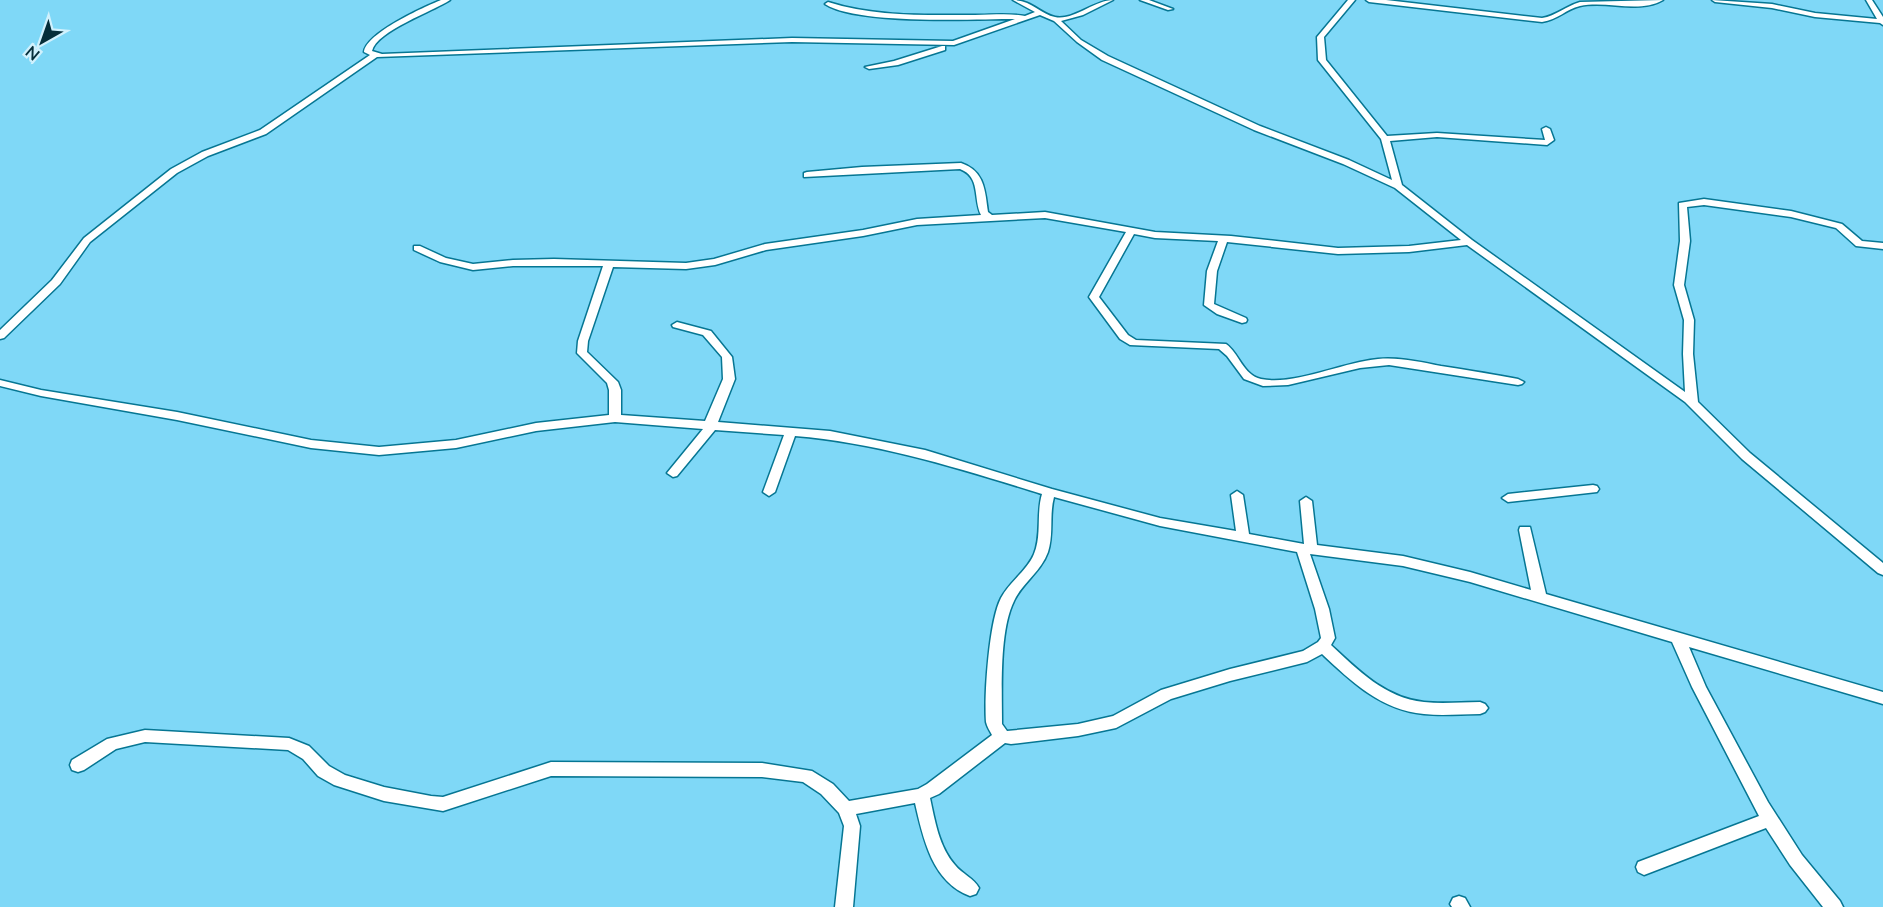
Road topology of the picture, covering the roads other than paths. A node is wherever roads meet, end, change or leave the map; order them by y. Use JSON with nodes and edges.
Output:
{"nodes":[{"id":1,"x":447,"y":0,"type":"edge"},
{"id":2,"x":1016,"y":0,"type":"edge"},
{"id":3,"x":1110,"y":0,"type":"edge"},
{"id":4,"x":1143,"y":0,"type":"edge"},
{"id":5,"x":1352,"y":0,"type":"edge"},
{"id":6,"x":1369,"y":0,"type":"edge"},
{"id":7,"x":1660,"y":0,"type":"edge"},
{"id":8,"x":1715,"y":0,"type":"edge"},
{"id":9,"x":1869,"y":0,"type":"edge"},
{"id":10,"x":828,"y":4,"type":"dead end"},
{"id":11,"x":1170,"y":9,"type":"dead end"},
{"id":12,"x":1042,"y":12,"type":"junction"},
{"id":13,"x":985,"y":17,"type":"junction"},
{"id":14,"x":1031,"y":17,"type":"junction"},
{"id":15,"x":1056,"y":20,"type":"junction"},
{"id":16,"x":1882,"y":20,"type":"edge"},
{"id":17,"x":1010,"y":24,"type":"junction"},
{"id":18,"x":954,"y":43,"type":"junction"},
{"id":19,"x":375,"y":55,"type":"junction"},
{"id":20,"x":869,"y":67,"type":"dead end"},
{"id":21,"x":1546,"y":129,"type":"dead end"},
{"id":22,"x":1384,"y":139,"type":"junction"},
{"id":23,"x":807,"y":175,"type":"dead end"},
{"id":24,"x":1398,"y":186,"type":"junction"},
{"id":25,"x":991,"y":218,"type":"junction"},
{"id":26,"x":1131,"y":231,"type":"junction"},
{"id":27,"x":1224,"y":238,"type":"junction"},
{"id":28,"x":1469,"y":242,"type":"junction"},
{"id":29,"x":1883,"y":246,"type":"edge"},
{"id":30,"x":417,"y":248,"type":"dead end"},
{"id":31,"x":609,"y":263,"type":"junction"},
{"id":32,"x":1242,"y":320,"type":"dead end"},
{"id":33,"x":677,"y":325,"type":"dead end"},
{"id":34,"x":0,"y":336,"type":"edge"},
{"id":35,"x":1518,"y":382,"type":"dead end"},
{"id":36,"x":0,"y":383,"type":"edge"},
{"id":37,"x":1692,"y":403,"type":"junction"},
{"id":38,"x":615,"y":418,"type":"junction"},
{"id":39,"x":711,"y":424,"type":"junction"},
{"id":40,"x":790,"y":431,"type":"junction"},
{"id":41,"x":673,"y":473,"type":"dead end"},
{"id":42,"x":1593,"y":489,"type":"dead end"},
{"id":43,"x":769,"y":492,"type":"dead end"},
{"id":44,"x":1049,"y":492,"type":"junction"},
{"id":45,"x":1237,"y":495,"type":"dead end"},
{"id":46,"x":1508,"y":498,"type":"dead end"},
{"id":47,"x":1306,"y":501,"type":"dead end"},
{"id":48,"x":1525,"y":530,"type":"dead end"},
{"id":49,"x":1243,"y":538,"type":"junction"},
{"id":50,"x":1307,"y":548,"type":"junction"},
{"id":51,"x":1883,"y":570,"type":"edge"},
{"id":52,"x":1539,"y":595,"type":"junction"},
{"id":53,"x":1677,"y":638,"type":"junction"},
{"id":54,"x":1323,"y":646,"type":"junction"},
{"id":55,"x":1883,"y":698,"type":"edge"},
{"id":56,"x":1480,"y":708,"type":"dead end"},
{"id":57,"x":1002,"y":736,"type":"junction"},
{"id":58,"x":78,"y":765,"type":"dead end"},
{"id":59,"x":921,"y":795,"type":"junction"},
{"id":60,"x":846,"y":809,"type":"junction"},
{"id":61,"x":1770,"y":819,"type":"junction"},
{"id":62,"x":1644,"y":867,"type":"dead end"},
{"id":63,"x":970,"y":888,"type":"dead end"},
{"id":64,"x":844,"y":907,"type":"edge"},
{"id":65,"x":1834,"y":907,"type":"edge"}],
"edges":[{"from":1,"to":19,"type":"street"},
{"from":2,"to":12,"type":"street"},
{"from":3,"to":15,"type":"street"},
{"from":4,"to":11,"type":"street"},
{"from":5,"to":22,"type":"street"},
{"from":6,"to":7,"type":"street"},
{"from":8,"to":16,"type":"street"},
{"from":9,"to":16,"type":"street"},
{"from":10,"to":13,"type":"street"},
{"from":12,"to":14,"type":"street"},
{"from":12,"to":15,"type":"street"},
{"from":13,"to":14,"type":"street"},
{"from":13,"to":17,"type":"street"},
{"from":14,"to":17,"type":"street"},
{"from":15,"to":24,"type":"street"},
{"from":17,"to":18,"type":"street"},
{"from":18,"to":19,"type":"street"},
{"from":18,"to":20,"type":"street"},
{"from":19,"to":34,"type":"street"},
{"from":21,"to":22,"type":"street"},
{"from":22,"to":24,"type":"street"},
{"from":23,"to":25,"type":"street"},
{"from":24,"to":28,"type":"street"},
{"from":25,"to":26,"type":"street"},
{"from":25,"to":31,"type":"street"},
{"from":26,"to":27,"type":"street"},
{"from":26,"to":35,"type":"street"},
{"from":27,"to":28,"type":"street"},
{"from":27,"to":32,"type":"street"},
{"from":28,"to":37,"type":"street"},
{"from":29,"to":37,"type":"street"},
{"from":30,"to":31,"type":"street"},
{"from":31,"to":38,"type":"street"},
{"from":33,"to":39,"type":"street"},
{"from":36,"to":38,"type":"street"},
{"from":37,"to":51,"type":"street"},
{"from":38,"to":39,"type":"street"},
{"from":39,"to":40,"type":"street"},
{"from":39,"to":41,"type":"street"},
{"from":40,"to":43,"type":"street"},
{"from":40,"to":44,"type":"street"},
{"from":42,"to":46,"type":"street"},
{"from":44,"to":49,"type":"street"},
{"from":44,"to":57,"type":"street"},
{"from":45,"to":49,"type":"street"},
{"from":47,"to":50,"type":"street"},
{"from":48,"to":52,"type":"street"},
{"from":49,"to":50,"type":"street"},
{"from":50,"to":52,"type":"street"},
{"from":50,"to":54,"type":"street"},
{"from":52,"to":53,"type":"street"},
{"from":53,"to":55,"type":"street"},
{"from":53,"to":61,"type":"street"},
{"from":54,"to":56,"type":"street"},
{"from":54,"to":57,"type":"street"},
{"from":57,"to":59,"type":"street"},
{"from":58,"to":60,"type":"street"},
{"from":59,"to":60,"type":"street"},
{"from":59,"to":63,"type":"street"},
{"from":60,"to":64,"type":"street"},
{"from":61,"to":62,"type":"street"},
{"from":61,"to":65,"type":"street"}]}
